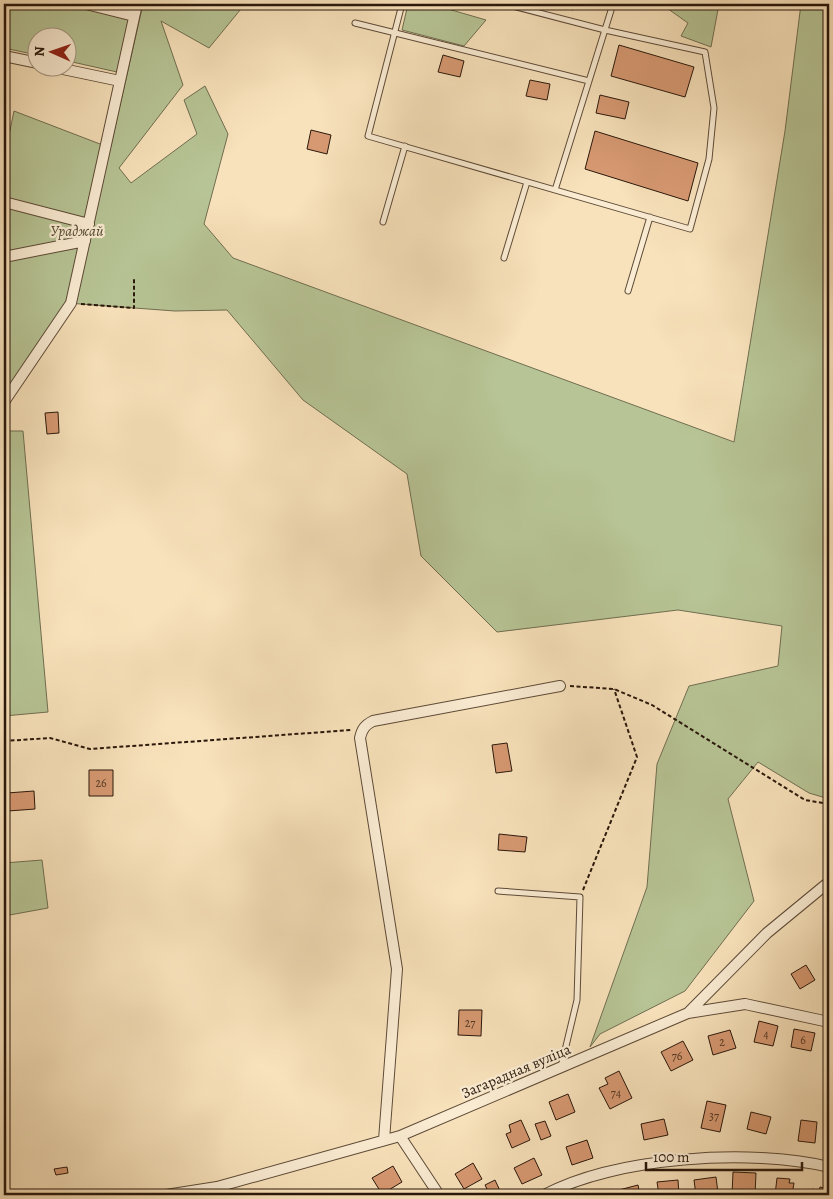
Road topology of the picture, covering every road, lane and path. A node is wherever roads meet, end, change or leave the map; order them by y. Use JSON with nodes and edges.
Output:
{"nodes":[{"id":1,"x":86,"y":4,"type":"edge"},
{"id":2,"x":137,"y":4,"type":"edge"},
{"id":3,"x":402,"y":4,"type":"edge"},
{"id":4,"x":505,"y":4,"type":"edge"},
{"id":5,"x":613,"y":4,"type":"edge"},
{"id":6,"x":134,"y":16,"type":"junction"},
{"id":7,"x":355,"y":23,"type":"dead end"},
{"id":8,"x":605,"y":30,"type":"junction"},
{"id":9,"x":394,"y":33,"type":"junction"},
{"id":10,"x":4,"y":56,"type":"edge"},
{"id":11,"x":28,"y":61,"type":"edge"},
{"id":12,"x":78,"y":72,"type":"edge"},
{"id":13,"x":120,"y":81,"type":"junction"},
{"id":14,"x":589,"y":81,"type":"junction"},
{"id":15,"x":405,"y":146,"type":"junction"},
{"id":16,"x":527,"y":182,"type":"junction"},
{"id":17,"x":555,"y":190,"type":"junction"},
{"id":18,"x":4,"y":202,"type":"edge"},
{"id":19,"x":650,"y":217,"type":"junction"},
{"id":20,"x":383,"y":222,"type":"dead end"},
{"id":21,"x":89,"y":224,"type":"junction"},
{"id":22,"x":85,"y":242,"type":"junction"},
{"id":23,"x":4,"y":257,"type":"edge"},
{"id":24,"x":504,"y":258,"type":"dead end"},
{"id":25,"x":134,"y":278,"type":"dead end"},
{"id":26,"x":628,"y":291,"type":"dead end"},
{"id":27,"x":71,"y":303,"type":"junction"},
{"id":28,"x":4,"y":402,"type":"edge"},
{"id":29,"x":560,"y":686,"type":"joint"},
{"id":30,"x":614,"y":689,"type":"junction"},
{"id":31,"x":363,"y":729,"type":"junction"},
{"id":32,"x":4,"y":741,"type":"edge"},
{"id":33,"x":829,"y":804,"type":"edge"},
{"id":34,"x":829,"y":882,"type":"edge"},
{"id":35,"x":498,"y":891,"type":"dead end"},
{"id":36,"x":580,"y":897,"type":"junction"},
{"id":37,"x":688,"y":1013,"type":"junction"},
{"id":38,"x":829,"y":1022,"type":"edge"},
{"id":39,"x":560,"y":1069,"type":"junction"},
{"id":40,"x":400,"y":1136,"type":"junction"},
{"id":41,"x":384,"y":1140,"type":"junction"},
{"id":42,"x":829,"y":1167,"type":"edge"},
{"id":43,"x":166,"y":1195,"type":"edge"},
{"id":44,"x":439,"y":1195,"type":"edge"},
{"id":45,"x":544,"y":1195,"type":"edge"}],
"edges":[{"from":1,"to":6,"type":"street"},
{"from":2,"to":6,"type":"street"},
{"from":3,"to":9,"type":"lane"},
{"from":4,"to":8,"type":"lane"},
{"from":5,"to":8,"type":"lane"},
{"from":6,"to":13,"type":"street"},
{"from":7,"to":9,"type":"lane"},
{"from":8,"to":14,"type":"lane"},
{"from":8,"to":19,"type":"lane"},
{"from":9,"to":14,"type":"lane"},
{"from":9,"to":15,"type":"lane"},
{"from":10,"to":11,"type":"street"},
{"from":12,"to":13,"type":"street"},
{"from":13,"to":21,"type":"street"},
{"from":14,"to":17,"type":"lane"},
{"from":15,"to":16,"type":"lane"},
{"from":15,"to":20,"type":"lane"},
{"from":16,"to":17,"type":"lane"},
{"from":16,"to":24,"type":"lane"},
{"from":17,"to":19,"type":"lane"},
{"from":18,"to":21,"type":"street"},
{"from":19,"to":26,"type":"lane"},
{"from":21,"to":22,"type":"street"},
{"from":22,"to":23,"type":"street"},
{"from":22,"to":27,"type":"street"},
{"from":25,"to":27,"type":"path"},
{"from":27,"to":28,"type":"street"},
{"from":29,"to":30,"type":"path"},
{"from":29,"to":31,"type":"street"},
{"from":30,"to":33,"type":"path"},
{"from":30,"to":36,"type":"path"},
{"from":31,"to":32,"type":"path"},
{"from":31,"to":41,"type":"street"},
{"from":34,"to":37,"type":"street","name":"Загарадная вуліца"},
{"from":35,"to":36,"type":"lane"},
{"from":36,"to":39,"type":"lane"},
{"from":37,"to":38,"type":"street"},
{"from":37,"to":39,"type":"street","name":"Загарадная вуліца"},
{"from":39,"to":40,"type":"street","name":"Загарадная вуліца"},
{"from":40,"to":41,"type":"street","name":"Загарадная вуліца"},
{"from":40,"to":44,"type":"street"},
{"from":41,"to":43,"type":"street","name":"Загарадная вуліца"},
{"from":42,"to":45,"type":"street"}]}
